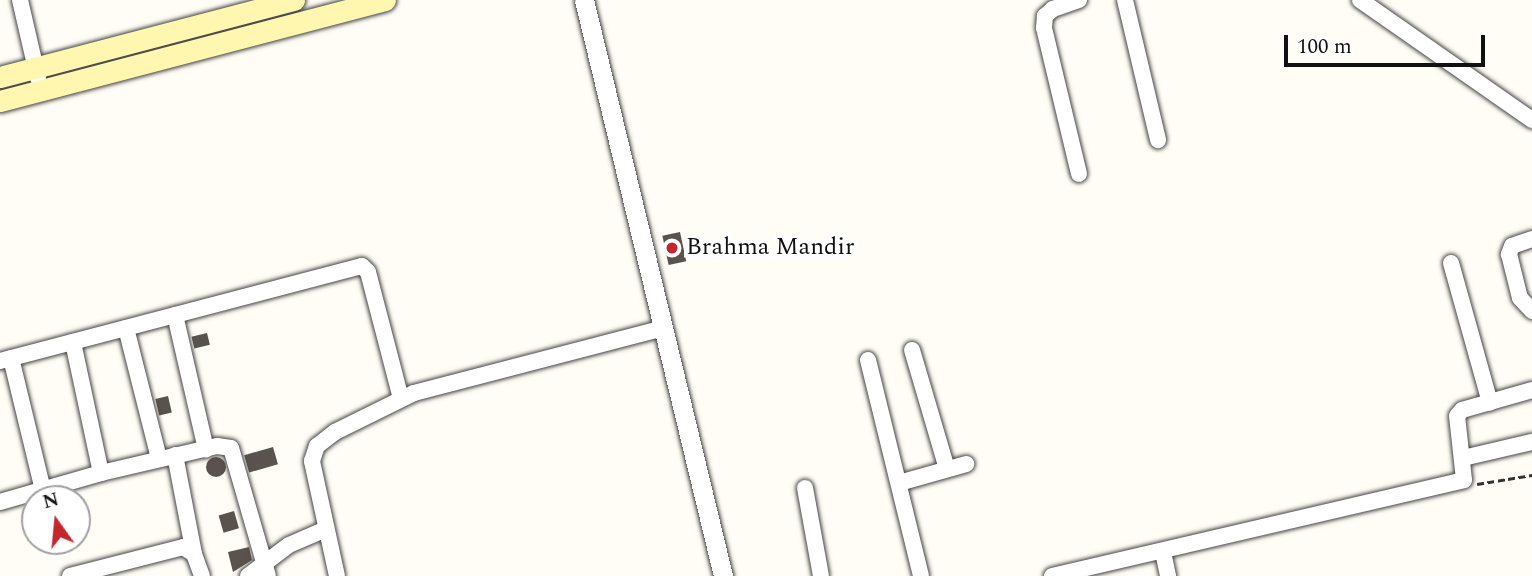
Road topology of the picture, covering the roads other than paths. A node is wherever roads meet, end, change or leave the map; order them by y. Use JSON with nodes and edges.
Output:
{"nodes":[{"id":1,"x":20,"y":0,"type":"edge"},
{"id":2,"x":294,"y":0,"type":"edge"},
{"id":3,"x":385,"y":0,"type":"edge"},
{"id":4,"x":584,"y":0,"type":"edge"},
{"id":5,"x":1079,"y":0,"type":"edge"},
{"id":6,"x":1125,"y":0,"type":"edge"},
{"id":7,"x":1360,"y":0,"type":"edge"},
{"id":8,"x":35,"y":68,"type":"junction"},
{"id":9,"x":0,"y":77,"type":"edge"},
{"id":10,"x":41,"y":90,"type":"junction"},
{"id":11,"x":0,"y":101,"type":"edge"},
{"id":12,"x":1532,"y":120,"type":"edge"},
{"id":13,"x":1158,"y":140,"type":"dead end"},
{"id":14,"x":1079,"y":174,"type":"dead end"},
{"id":15,"x":1532,"y":239,"type":"edge"},
{"id":16,"x":1451,"y":263,"type":"dead end"},
{"id":17,"x":1532,"y":311,"type":"edge"},
{"id":18,"x":174,"y":315,"type":"junction"},
{"id":19,"x":127,"y":328,"type":"junction"},
{"id":20,"x":664,"y":328,"type":"junction"},
{"id":21,"x":73,"y":342,"type":"junction"},
{"id":22,"x":912,"y":350,"type":"dead end"},
{"id":23,"x":5,"y":360,"type":"edge"},
{"id":24,"x":868,"y":360,"type":"dead end"},
{"id":25,"x":1532,"y":390,"type":"edge"},
{"id":26,"x":401,"y":399,"type":"junction"},
{"id":27,"x":1490,"y":402,"type":"junction"},
{"id":28,"x":1532,"y":442,"type":"edge"},
{"id":29,"x":206,"y":449,"type":"junction"},
{"id":30,"x":167,"y":457,"type":"junction"},
{"id":31,"x":1464,"y":458,"type":"junction"},
{"id":32,"x":966,"y":464,"type":"dead end"},
{"id":33,"x":947,"y":469,"type":"junction"},
{"id":34,"x":102,"y":472,"type":"junction"},
{"id":35,"x":899,"y":483,"type":"junction"},
{"id":36,"x":42,"y":485,"type":"edge"},
{"id":37,"x":59,"y":485,"type":"edge"},
{"id":38,"x":805,"y":488,"type":"dead end"},
{"id":39,"x":21,"y":496,"type":"edge"},
{"id":40,"x":0,"y":502,"type":"edge"},
{"id":41,"x":326,"y":529,"type":"junction"},
{"id":42,"x":1163,"y":552,"type":"junction"},
{"id":43,"x":194,"y":554,"type":"junction"},
{"id":44,"x":138,"y":558,"type":"junction"},
{"id":45,"x":116,"y":570,"type":"edge"},
{"id":46,"x":266,"y":571,"type":"edge"},
{"id":47,"x":1092,"y":572,"type":"edge"},
{"id":48,"x":70,"y":576,"type":"edge"},
{"id":49,"x":133,"y":576,"type":"edge"},
{"id":50,"x":202,"y":576,"type":"edge"},
{"id":51,"x":248,"y":576,"type":"edge"},
{"id":52,"x":337,"y":576,"type":"edge"},
{"id":53,"x":723,"y":576,"type":"edge"},
{"id":54,"x":821,"y":576,"type":"edge"},
{"id":55,"x":920,"y":576,"type":"edge"},
{"id":56,"x":1052,"y":576,"type":"edge"},
{"id":57,"x":1168,"y":576,"type":"edge"}],
"edges":[{"from":1,"to":8,"type":"street"},
{"from":2,"to":8,"type":"main road"},
{"from":3,"to":10,"type":"main road"},
{"from":4,"to":20,"type":"street"},
{"from":5,"to":14,"type":"street"},
{"from":6,"to":13,"type":"street"},
{"from":7,"to":12,"type":"street"},
{"from":8,"to":9,"type":"main road"},
{"from":8,"to":10,"type":"street"},
{"from":10,"to":11,"type":"main road"},
{"from":15,"to":17,"type":"street"},
{"from":16,"to":27,"type":"street"},
{"from":18,"to":19,"type":"street"},
{"from":18,"to":26,"type":"street"},
{"from":18,"to":29,"type":"street"},
{"from":19,"to":21,"type":"street"},
{"from":19,"to":30,"type":"street"},
{"from":20,"to":26,"type":"street"},
{"from":20,"to":53,"type":"street"},
{"from":21,"to":23,"type":"street"},
{"from":21,"to":34,"type":"street"},
{"from":22,"to":33,"type":"street"},
{"from":23,"to":36,"type":"street"},
{"from":24,"to":35,"type":"street"},
{"from":25,"to":27,"type":"street"},
{"from":26,"to":41,"type":"street"},
{"from":27,"to":31,"type":"street"},
{"from":28,"to":31,"type":"street"},
{"from":29,"to":30,"type":"street"},
{"from":29,"to":46,"type":"street"},
{"from":30,"to":34,"type":"street"},
{"from":30,"to":43,"type":"street"},
{"from":31,"to":42,"type":"street"},
{"from":32,"to":33,"type":"street"},
{"from":33,"to":35,"type":"street"},
{"from":34,"to":37,"type":"street"},
{"from":35,"to":55,"type":"street"},
{"from":38,"to":54,"type":"street"},
{"from":39,"to":40,"type":"street"},
{"from":41,"to":46,"type":"street"},
{"from":41,"to":52,"type":"street"},
{"from":42,"to":47,"type":"street"},
{"from":42,"to":57,"type":"street"},
{"from":43,"to":44,"type":"street"},
{"from":43,"to":50,"type":"street"},
{"from":44,"to":45,"type":"street"},
{"from":44,"to":49,"type":"street"},
{"from":45,"to":48,"type":"street"},
{"from":46,"to":51,"type":"street"},
{"from":47,"to":56,"type":"street"}]}
